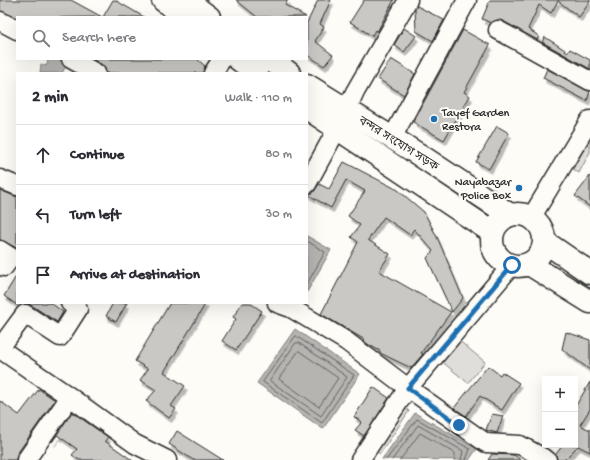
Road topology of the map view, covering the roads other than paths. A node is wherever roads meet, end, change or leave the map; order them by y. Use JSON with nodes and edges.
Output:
{"nodes":[{"id":1,"x":163,"y":0,"type":"edge"},
{"id":2,"x":186,"y":0,"type":"edge"},
{"id":3,"x":408,"y":0,"type":"edge"},
{"id":4,"x":467,"y":0,"type":"edge"},
{"id":5,"x":183,"y":16,"type":"edge"},
{"id":6,"x":208,"y":16,"type":"edge"},
{"id":7,"x":0,"y":21,"type":"edge"},
{"id":8,"x":16,"y":29,"type":"edge"},
{"id":9,"x":498,"y":30,"type":"dead end"},
{"id":10,"x":73,"y":60,"type":"edge"},
{"id":11,"x":221,"y":60,"type":"edge"},
{"id":12,"x":239,"y":60,"type":"edge"},
{"id":13,"x":270,"y":60,"type":"edge"},
{"id":14,"x":94,"y":72,"type":"edge"},
{"id":15,"x":214,"y":72,"type":"edge"},
{"id":16,"x":256,"y":72,"type":"edge"},
{"id":17,"x":288,"y":72,"type":"edge"},
{"id":18,"x":590,"y":81,"type":"edge"},
{"id":19,"x":308,"y":86,"type":"edge"},
{"id":20,"x":308,"y":109,"type":"edge"},
{"id":21,"x":347,"y":110,"type":"junction"},
{"id":22,"x":590,"y":120,"type":"edge"},
{"id":23,"x":338,"y":129,"type":"junction"},
{"id":24,"x":392,"y":138,"type":"junction"},
{"id":25,"x":0,"y":179,"type":"edge"},
{"id":26,"x":308,"y":182,"type":"edge"},
{"id":27,"x":16,"y":186,"type":"edge"},
{"id":28,"x":510,"y":215,"type":"junction"},
{"id":29,"x":531,"y":218,"type":"junction"},
{"id":30,"x":492,"y":232,"type":"junction"},
{"id":31,"x":545,"y":242,"type":"junction"},
{"id":32,"x":521,"y":264,"type":"junction"},
{"id":33,"x":590,"y":273,"type":"edge"},
{"id":34,"x":590,"y":302,"type":"edge"},
{"id":35,"x":71,"y":304,"type":"edge"},
{"id":36,"x":280,"y":304,"type":"edge"},
{"id":37,"x":0,"y":348,"type":"edge"},
{"id":38,"x":408,"y":388,"type":"junction"},
{"id":39,"x":70,"y":397,"type":"junction"},
{"id":40,"x":26,"y":460,"type":"edge"},
{"id":41,"x":167,"y":460,"type":"edge"},
{"id":42,"x":360,"y":460,"type":"edge"},
{"id":43,"x":548,"y":460,"type":"edge"}],
"edges":[{"from":1,"to":5,"type":"highway"},
{"from":2,"to":6,"type":"highway"},
{"from":3,"to":21,"type":"street"},
{"from":4,"to":24,"type":"street"},
{"from":7,"to":8,"type":"street"},
{"from":9,"to":18,"type":"street"},
{"from":10,"to":14,"type":"street"},
{"from":11,"to":15,"type":"street"},
{"from":12,"to":16,"type":"highway"},
{"from":13,"to":17,"type":"highway"},
{"from":19,"to":21,"type":"highway","name":"বন্দর সংযোগ সড়ক"},
{"from":20,"to":23,"type":"highway","name":"বন্দর সংযোগ সড়ক"},
{"from":21,"to":24,"type":"highway","name":"বন্দর সংযোগ সড়ক"},
{"from":22,"to":29,"type":"street"},
{"from":23,"to":26,"type":"street"},
{"from":23,"to":30,"type":"highway","name":"বন্দর সংযোগ সড়ক"},
{"from":24,"to":28,"type":"highway","name":"বন্দর সংযোগ সড়ক"},
{"from":25,"to":27,"type":"street"},
{"from":28,"to":29,"type":"highway"},
{"from":28,"to":30,"type":"highway"},
{"from":29,"to":31,"type":"highway"},
{"from":30,"to":32,"type":"highway"},
{"from":31,"to":32,"type":"highway"},
{"from":31,"to":33,"type":"highway"},
{"from":32,"to":34,"type":"highway"},
{"from":32,"to":38,"type":"street"},
{"from":35,"to":37,"type":"street"},
{"from":36,"to":38,"type":"street"},
{"from":37,"to":39,"type":"street"},
{"from":38,"to":42,"type":"street"},
{"from":38,"to":43,"type":"street"},
{"from":39,"to":40,"type":"street"},
{"from":39,"to":41,"type":"street"}]}
